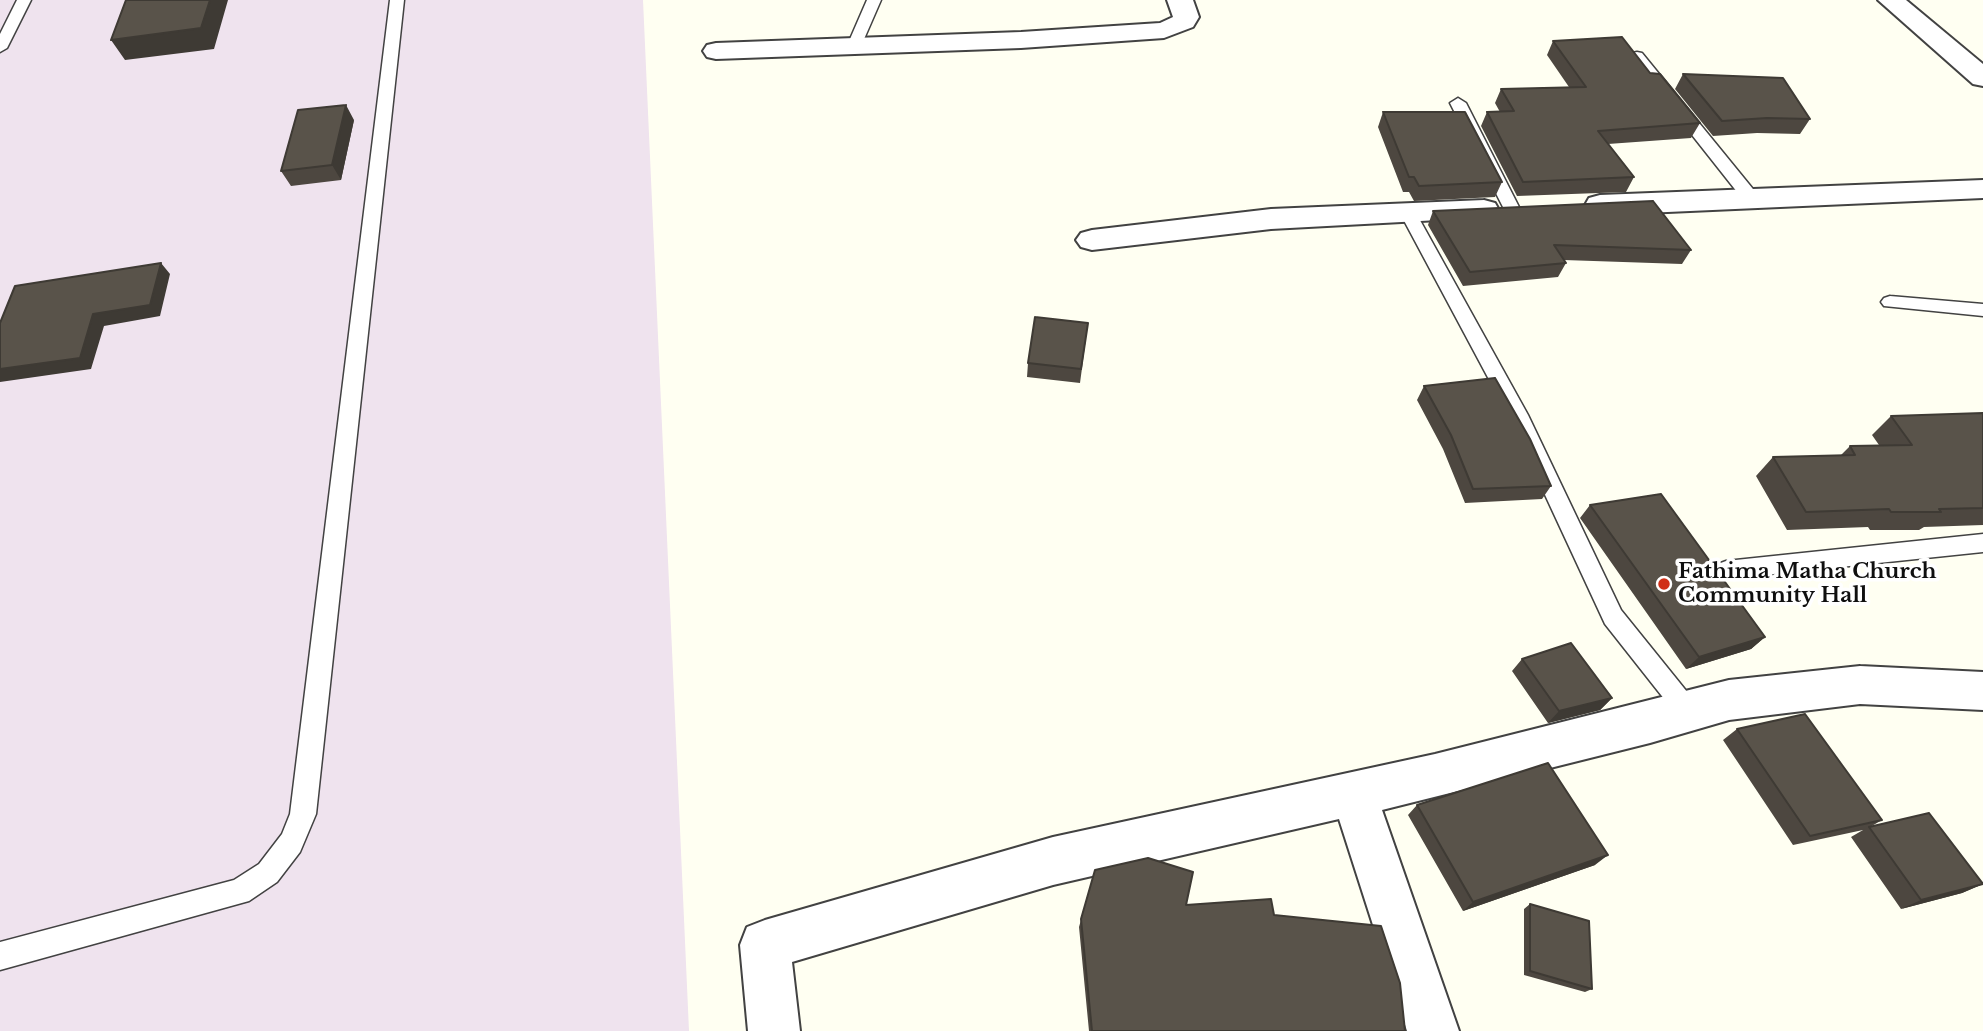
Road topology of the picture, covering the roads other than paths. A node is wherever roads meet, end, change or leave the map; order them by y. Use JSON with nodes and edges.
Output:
{"nodes":[{"id":1,"x":24,"y":0,"type":"edge"},
{"id":2,"x":397,"y":0,"type":"edge"},
{"id":3,"x":874,"y":0,"type":"edge"},
{"id":4,"x":1180,"y":0,"type":"edge"},
{"id":5,"x":1891,"y":0,"type":"edge"},
{"id":6,"x":854,"y":46,"type":"junction"},
{"id":7,"x":0,"y":48,"type":"edge"},
{"id":8,"x":716,"y":51,"type":"dead end"},
{"id":9,"x":1637,"y":55,"type":"edge"},
{"id":10,"x":1983,"y":78,"type":"edge"},
{"id":11,"x":1458,"y":103,"type":"dead end"},
{"id":12,"x":1983,"y":189,"type":"edge"},
{"id":13,"x":1751,"y":198,"type":"junction"},
{"id":14,"x":1538,"y":207,"type":"junction"},
{"id":15,"x":1408,"y":213,"type":"junction"},
{"id":16,"x":1092,"y":240,"type":"dead end"},
{"id":17,"x":1891,"y":302,"type":"dead end"},
{"id":18,"x":1983,"y":310,"type":"edge"},
{"id":19,"x":1983,"y":543,"type":"edge"},
{"id":20,"x":1726,"y":570,"type":"dead end"},
{"id":21,"x":1983,"y":691,"type":"edge"},
{"id":22,"x":1688,"y":711,"type":"junction"},
{"id":23,"x":1353,"y":793,"type":"junction"},
{"id":24,"x":0,"y":956,"type":"edge"},
{"id":25,"x":774,"y":1031,"type":"edge"},
{"id":26,"x":1433,"y":1031,"type":"edge"}],
"edges":[{"from":1,"to":7,"type":"lane"},
{"from":2,"to":24,"type":"lane"},
{"from":3,"to":6,"type":"lane"},
{"from":4,"to":6,"type":"street"},
{"from":5,"to":10,"type":"street"},
{"from":6,"to":8,"type":"street"},
{"from":9,"to":13,"type":"lane"},
{"from":11,"to":14,"type":"lane"},
{"from":12,"to":13,"type":"street"},
{"from":13,"to":14,"type":"street"},
{"from":14,"to":15,"type":"street"},
{"from":15,"to":16,"type":"street"},
{"from":15,"to":22,"type":"lane"},
{"from":17,"to":18,"type":"lane"},
{"from":19,"to":20,"type":"lane"},
{"from":21,"to":22,"type":"street"},
{"from":22,"to":23,"type":"street"},
{"from":23,"to":25,"type":"street"},
{"from":23,"to":26,"type":"street"}]}
